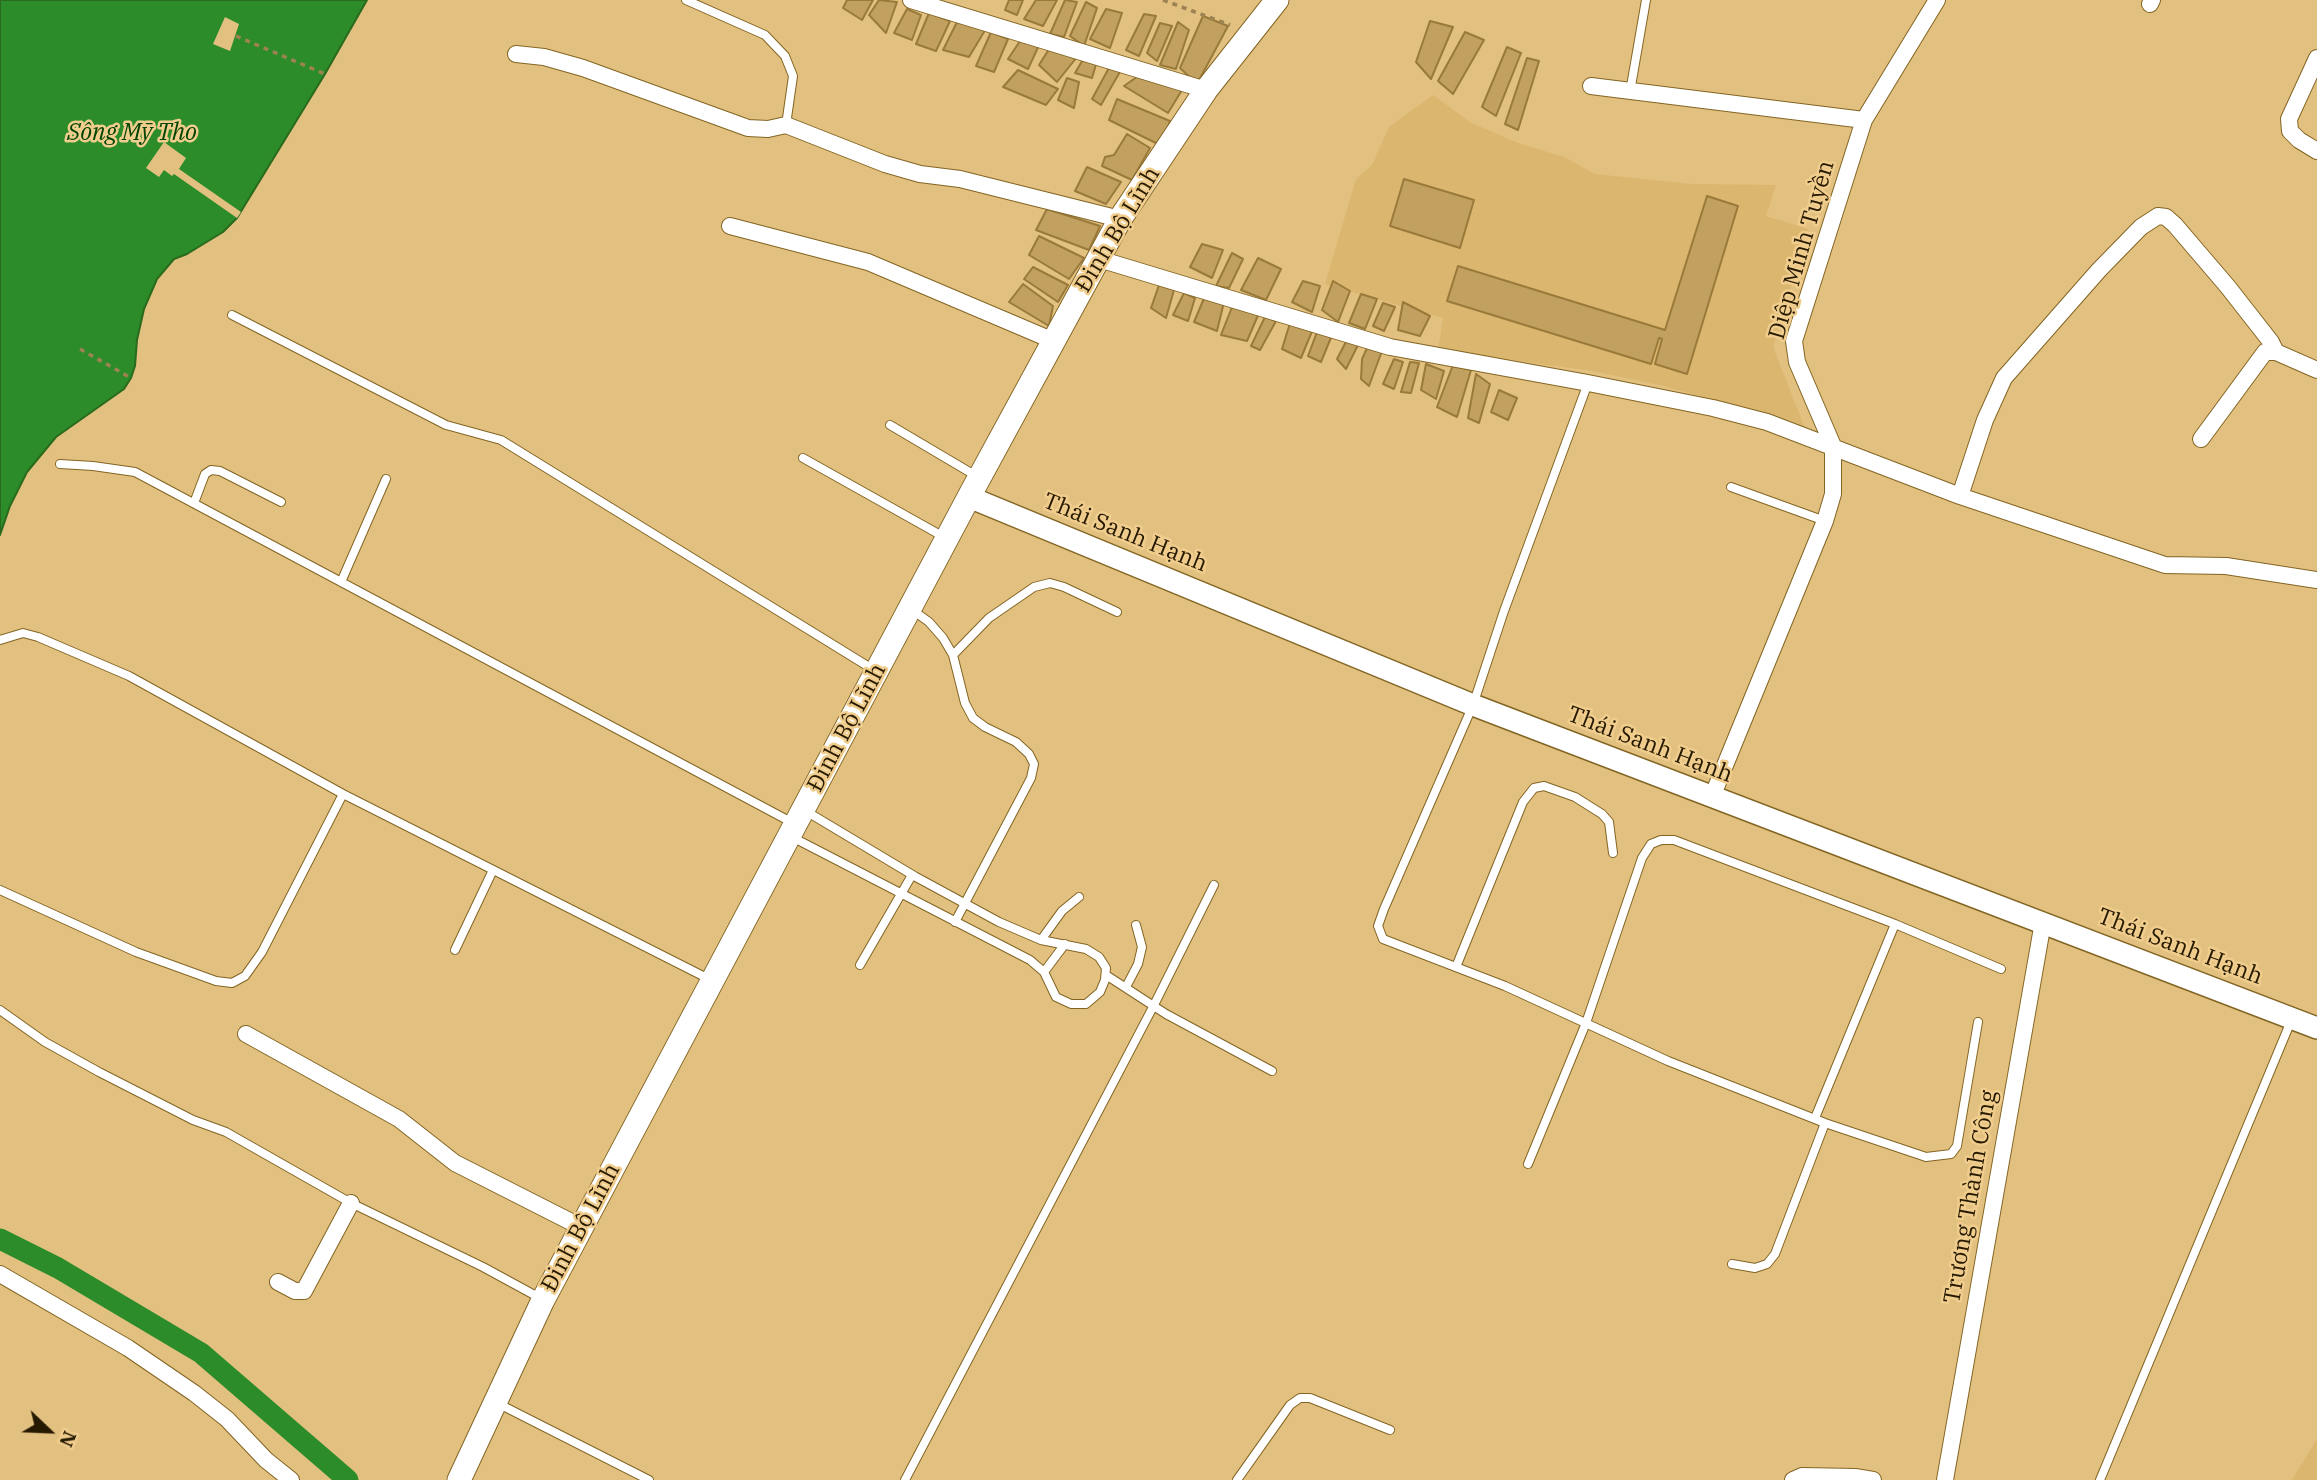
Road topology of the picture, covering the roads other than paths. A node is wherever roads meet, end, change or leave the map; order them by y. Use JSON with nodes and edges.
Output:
{"nodes":[{"id":1,"x":686,"y":0,"type":"edge"},
{"id":2,"x":911,"y":0,"type":"edge"},
{"id":3,"x":1277,"y":0,"type":"edge"},
{"id":4,"x":1647,"y":0,"type":"edge"},
{"id":5,"x":1937,"y":0,"type":"edge"},
{"id":6,"x":516,"y":54,"type":"dead end"},
{"id":7,"x":2317,"y":58,"type":"edge"},
{"id":8,"x":1591,"y":86,"type":"dead end"},
{"id":9,"x":1206,"y":90,"type":"junction"},
{"id":10,"x":1630,"y":92,"type":"junction"},
{"id":11,"x":1864,"y":120,"type":"junction"},
{"id":12,"x":786,"y":125,"type":"junction"},
{"id":13,"x":2317,"y":151,"type":"edge"},
{"id":14,"x":1120,"y":219,"type":"junction"},
{"id":15,"x":730,"y":226,"type":"dead end"},
{"id":16,"x":1099,"y":259,"type":"junction"},
{"id":17,"x":232,"y":315,"type":"dead end"},
{"id":18,"x":1054,"y":341,"type":"junction"},
{"id":19,"x":2276,"y":352,"type":"junction"},
{"id":20,"x":2317,"y":370,"type":"edge"},
{"id":21,"x":1588,"y":383,"type":"junction"},
{"id":22,"x":890,"y":425,"type":"dead end"},
{"id":23,"x":2201,"y":439,"type":"dead end"},
{"id":24,"x":1833,"y":446,"type":"junction"},
{"id":25,"x":803,"y":458,"type":"dead end"},
{"id":26,"x":60,"y":464,"type":"dead end"},
{"id":27,"x":386,"y":479,"type":"dead end"},
{"id":28,"x":974,"y":487,"type":"junction"},
{"id":29,"x":1731,"y":487,"type":"dead end"},
{"id":30,"x":1960,"y":496,"type":"junction"},
{"id":31,"x":281,"y":502,"type":"dead end"},
{"id":32,"x":194,"y":503,"type":"junction"},
{"id":33,"x":1825,"y":521,"type":"junction"},
{"id":34,"x":947,"y":539,"type":"junction"},
{"id":35,"x":2317,"y":580,"type":"edge"},
{"id":36,"x":341,"y":582,"type":"junction"},
{"id":37,"x":910,"y":608,"type":"junction"},
{"id":38,"x":1117,"y":611,"type":"dead end"},
{"id":39,"x":0,"y":640,"type":"edge"},
{"id":40,"x":953,"y":655,"type":"junction"},
{"id":41,"x":876,"y":672,"type":"junction"},
{"id":42,"x":1473,"y":705,"type":"junction"},
{"id":43,"x":344,"y":794,"type":"junction"},
{"id":44,"x":1712,"y":797,"type":"junction"},
{"id":45,"x":796,"y":823,"type":"junction"},
{"id":46,"x":1613,"y":853,"type":"dead end"},
{"id":47,"x":493,"y":870,"type":"junction"},
{"id":48,"x":912,"y":875,"type":"junction"},
{"id":49,"x":1214,"y":885,"type":"dead end"},
{"id":50,"x":0,"y":890,"type":"edge"},
{"id":51,"x":903,"y":894,"type":"junction"},
{"id":52,"x":1079,"y":897,"type":"dead end"},
{"id":53,"x":965,"y":904,"type":"junction"},
{"id":54,"x":955,"y":922,"type":"junction"},
{"id":55,"x":2043,"y":922,"type":"junction"},
{"id":56,"x":1895,"y":924,"type":"junction"},
{"id":57,"x":1136,"y":925,"type":"dead end"},
{"id":58,"x":1041,"y":940,"type":"junction"},
{"id":59,"x":1065,"y":944,"type":"junction"},
{"id":60,"x":455,"y":950,"type":"dead end"},
{"id":61,"x":860,"y":965,"type":"dead end"},
{"id":62,"x":1456,"y":967,"type":"junction"},
{"id":63,"x":2001,"y":969,"type":"dead end"},
{"id":64,"x":1044,"y":972,"type":"junction"},
{"id":65,"x":1106,"y":975,"type":"junction"},
{"id":66,"x":712,"y":981,"type":"junction"},
{"id":67,"x":1126,"y":987,"type":"junction"},
{"id":68,"x":1154,"y":1005,"type":"junction"},
{"id":69,"x":0,"y":1010,"type":"edge"},
{"id":70,"x":2292,"y":1017,"type":"junction"},
{"id":71,"x":1978,"y":1022,"type":"dead end"},
{"id":72,"x":1586,"y":1023,"type":"junction"},
{"id":73,"x":2317,"y":1028,"type":"edge"},
{"id":74,"x":246,"y":1034,"type":"dead end"},
{"id":75,"x":1272,"y":1071,"type":"dead end"},
{"id":76,"x":1815,"y":1118,"type":"junction"},
{"id":77,"x":1825,"y":1123,"type":"junction"},
{"id":78,"x":1528,"y":1164,"type":"dead end"},
{"id":79,"x":351,"y":1203,"type":"junction"},
{"id":80,"x":581,"y":1227,"type":"junction"},
{"id":81,"x":1732,"y":1264,"type":"dead end"},
{"id":82,"x":0,"y":1274,"type":"edge"},
{"id":83,"x":278,"y":1282,"type":"dead end"},
{"id":84,"x":543,"y":1300,"type":"junction"},
{"id":85,"x":496,"y":1403,"type":"junction"},
{"id":86,"x":1391,"y":1430,"type":"dead end"},
{"id":87,"x":291,"y":1480,"type":"edge"},
{"id":88,"x":459,"y":1480,"type":"edge"},
{"id":89,"x":649,"y":1480,"type":"edge"},
{"id":90,"x":905,"y":1480,"type":"edge"},
{"id":91,"x":1237,"y":1480,"type":"edge"},
{"id":92,"x":1793,"y":1480,"type":"edge"},
{"id":93,"x":1874,"y":1480,"type":"edge"},
{"id":94,"x":1945,"y":1480,"type":"edge"},
{"id":95,"x":2100,"y":1480,"type":"edge"}],
"edges":[{"from":1,"to":12,"type":"lane"},
{"from":2,"to":9,"type":"street"},
{"from":3,"to":9,"type":"main road","name":"Đinh Bộ Lĩnh"},
{"from":4,"to":10,"type":"lane"},
{"from":5,"to":11,"type":"street","name":"Diệp Minh Tuyền"},
{"from":6,"to":12,"type":"street"},
{"from":7,"to":13,"type":"street"},
{"from":8,"to":10,"type":"street"},
{"from":9,"to":14,"type":"main road","name":"Đinh Bộ Lĩnh"},
{"from":10,"to":11,"type":"street"},
{"from":11,"to":24,"type":"street","name":"Diệp Minh Tuyền"},
{"from":12,"to":14,"type":"street"},
{"from":14,"to":16,"type":"main road","name":"Đinh Bộ Lĩnh"},
{"from":15,"to":18,"type":"street"},
{"from":16,"to":18,"type":"main road","name":"Đinh Bộ Lĩnh"},
{"from":16,"to":21,"type":"street"},
{"from":17,"to":41,"type":"lane"},
{"from":18,"to":28,"type":"main road","name":"Đinh Bộ Lĩnh"},
{"from":19,"to":20,"type":"street"},
{"from":19,"to":23,"type":"street"},
{"from":19,"to":30,"type":"street"},
{"from":21,"to":24,"type":"street"},
{"from":21,"to":42,"type":"lane"},
{"from":22,"to":28,"type":"lane"},
{"from":24,"to":30,"type":"street"},
{"from":24,"to":33,"type":"street","name":"Diệp Minh Tuyền"},
{"from":25,"to":34,"type":"lane"},
{"from":26,"to":32,"type":"lane"},
{"from":27,"to":36,"type":"lane"},
{"from":28,"to":34,"type":"main road","name":"Đinh Bộ Lĩnh"},
{"from":28,"to":42,"type":"street","name":"Thái Sanh Hạnh"},
{"from":29,"to":33,"type":"lane"},
{"from":30,"to":35,"type":"street"},
{"from":31,"to":32,"type":"lane"},
{"from":32,"to":36,"type":"lane"},
{"from":33,"to":44,"type":"street","name":"Diệp Minh Tuyền"},
{"from":34,"to":37,"type":"main road","name":"Đinh Bộ Lĩnh"},
{"from":36,"to":45,"type":"lane"},
{"from":37,"to":40,"type":"lane"},
{"from":37,"to":41,"type":"main road","name":"Đinh Bộ Lĩnh"},
{"from":38,"to":40,"type":"lane"},
{"from":39,"to":43,"type":"lane"},
{"from":40,"to":53,"type":"lane"},
{"from":41,"to":45,"type":"main road","name":"Đinh Bộ Lĩnh"},
{"from":42,"to":44,"type":"street","name":"Thái Sanh Hạnh"},
{"from":42,"to":62,"type":"lane"},
{"from":43,"to":47,"type":"lane"},
{"from":43,"to":50,"type":"lane"},
{"from":44,"to":55,"type":"street","name":"Thái Sanh Hạnh"},
{"from":45,"to":48,"type":"lane"},
{"from":45,"to":51,"type":"lane"},
{"from":45,"to":66,"type":"main road","name":"Đinh Bộ Lĩnh"},
{"from":46,"to":62,"type":"lane"},
{"from":47,"to":60,"type":"lane"},
{"from":47,"to":66,"type":"lane"},
{"from":48,"to":51,"type":"lane"},
{"from":48,"to":53,"type":"lane"},
{"from":49,"to":68,"type":"lane"},
{"from":51,"to":54,"type":"lane"},
{"from":51,"to":61,"type":"lane"},
{"from":52,"to":58,"type":"lane"},
{"from":53,"to":54,"type":"lane"},
{"from":53,"to":58,"type":"lane"},
{"from":54,"to":64,"type":"lane"},
{"from":55,"to":70,"type":"street","name":"Thái Sanh Hạnh"},
{"from":55,"to":94,"type":"street","name":"Trương Thành Công"},
{"from":56,"to":63,"type":"lane"},
{"from":56,"to":72,"type":"lane"},
{"from":56,"to":76,"type":"lane"},
{"from":57,"to":67,"type":"lane"},
{"from":58,"to":59,"type":"lane"},
{"from":59,"to":64,"type":"lane"},
{"from":59,"to":65,"type":"lane"},
{"from":62,"to":72,"type":"lane"},
{"from":64,"to":65,"type":"lane"},
{"from":65,"to":67,"type":"lane"},
{"from":66,"to":80,"type":"main road","name":"Đinh Bộ Lĩnh"},
{"from":67,"to":68,"type":"lane"},
{"from":68,"to":75,"type":"lane"},
{"from":68,"to":90,"type":"lane"},
{"from":69,"to":79,"type":"lane"},
{"from":70,"to":73,"type":"street","name":"Thái Sanh Hạnh"},
{"from":70,"to":95,"type":"lane"},
{"from":71,"to":77,"type":"lane"},
{"from":72,"to":76,"type":"lane"},
{"from":72,"to":78,"type":"lane"},
{"from":74,"to":80,"type":"street"},
{"from":76,"to":77,"type":"lane"},
{"from":77,"to":81,"type":"lane"},
{"from":79,"to":83,"type":"street"},
{"from":79,"to":84,"type":"lane"},
{"from":80,"to":84,"type":"main road","name":"Đinh Bộ Lĩnh"},
{"from":82,"to":87,"type":"street"},
{"from":84,"to":85,"type":"main road","name":"Đinh Bộ Lĩnh"},
{"from":85,"to":88,"type":"main road","name":"Đinh Bộ Lĩnh"},
{"from":85,"to":89,"type":"lane"},
{"from":86,"to":91,"type":"lane"},
{"from":92,"to":93,"type":"street"}]}
